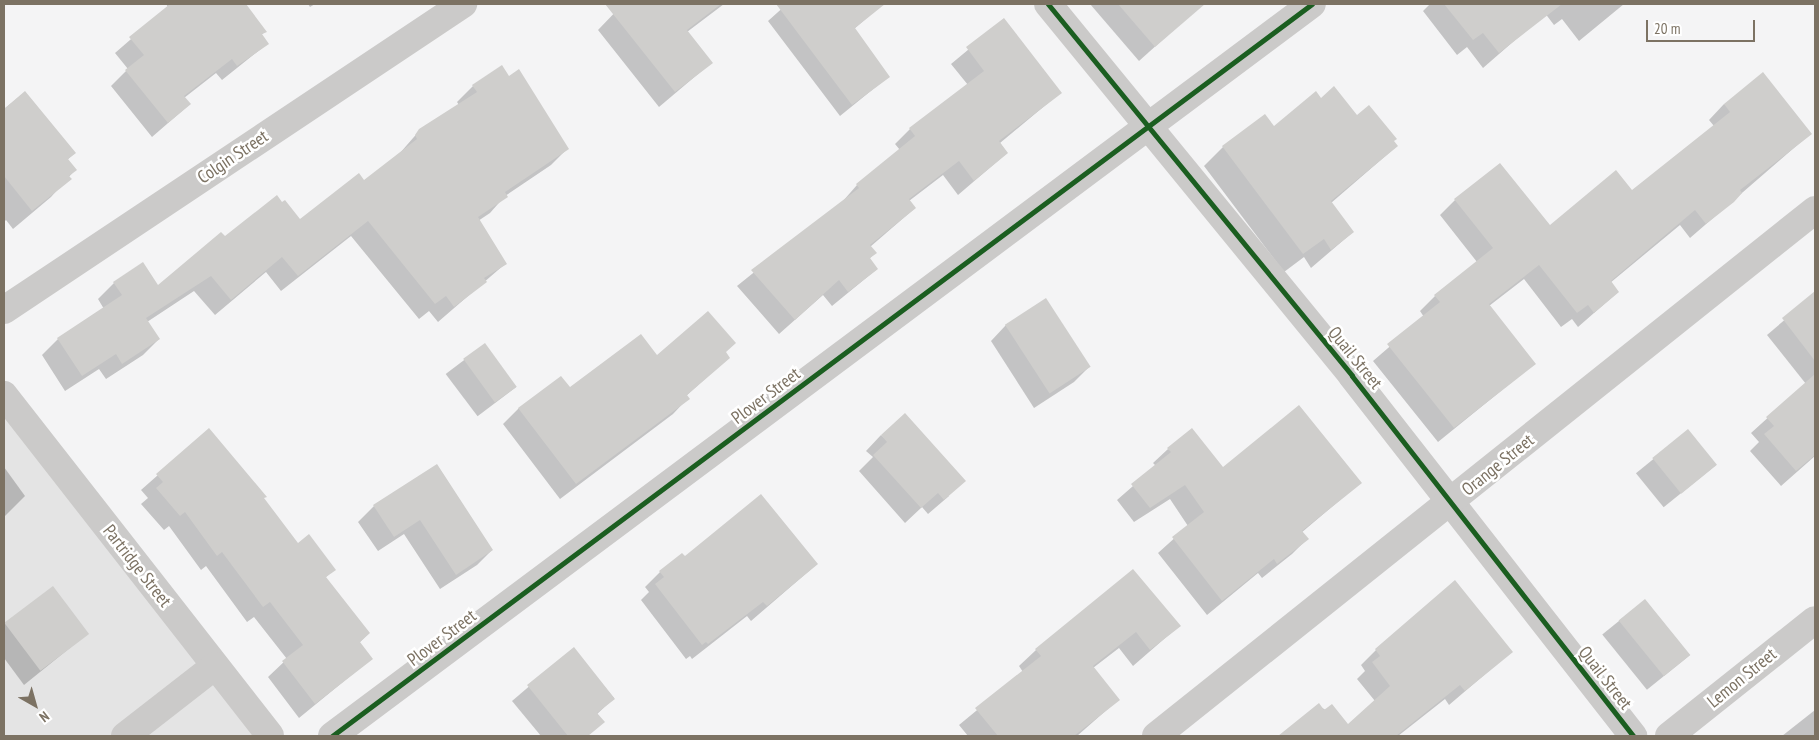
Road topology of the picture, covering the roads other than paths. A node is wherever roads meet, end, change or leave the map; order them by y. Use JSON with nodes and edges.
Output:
{"nodes":[{"id":1,"x":463,"y":4,"type":"edge"},
{"id":2,"x":1048,"y":4,"type":"edge"},
{"id":3,"x":1312,"y":4,"type":"edge"},
{"id":4,"x":1148,"y":129,"type":"junction"},
{"id":5,"x":1815,"y":210,"type":"edge"},
{"id":6,"x":4,"y":310,"type":"edge"},
{"id":7,"x":4,"y":395,"type":"edge"},
{"id":8,"x":1451,"y":503,"type":"junction"},
{"id":9,"x":1815,"y":620,"type":"edge"},
{"id":10,"x":215,"y":666,"type":"junction"},
{"id":11,"x":125,"y":736,"type":"edge"},
{"id":12,"x":270,"y":736,"type":"edge"},
{"id":13,"x":332,"y":736,"type":"edge"},
{"id":14,"x":1156,"y":736,"type":"edge"},
{"id":15,"x":1633,"y":736,"type":"edge"},
{"id":16,"x":1669,"y":736,"type":"edge"}],
"edges":[{"from":1,"to":6,"type":"street","name":"Colgin Street"},
{"from":2,"to":4,"type":"street","name":"Quail Street"},
{"from":3,"to":4,"type":"street","name":"Plover Street"},
{"from":4,"to":8,"type":"street","name":"Quail Street"},
{"from":4,"to":13,"type":"street","name":"Plover Street"},
{"from":5,"to":8,"type":"street","name":"Orange Street"},
{"from":7,"to":10,"type":"street","name":"Partridge Street"},
{"from":8,"to":14,"type":"street","name":"Orange Street"},
{"from":8,"to":15,"type":"street","name":"Quail Street"},
{"from":9,"to":16,"type":"street","name":"Lemon Street"},
{"from":10,"to":11,"type":"street"},
{"from":10,"to":12,"type":"street","name":"Partridge Street"}]}
